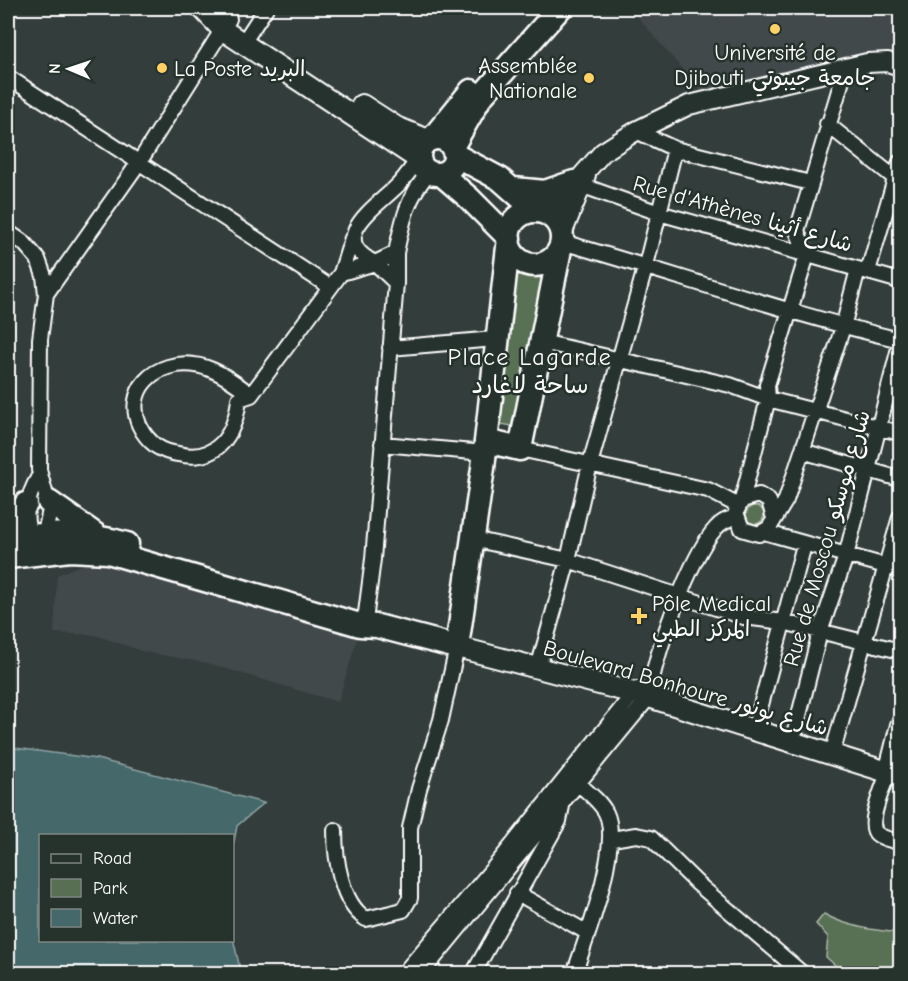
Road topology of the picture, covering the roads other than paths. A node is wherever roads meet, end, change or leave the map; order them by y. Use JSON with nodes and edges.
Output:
{"nodes":[{"id":1,"x":202,"y":8,"type":"edge"},
{"id":2,"x":266,"y":8,"type":"edge"},
{"id":3,"x":542,"y":8,"type":"edge"},
{"id":4,"x":560,"y":8,"type":"edge"},
{"id":5,"x":226,"y":24,"type":"junction"},
{"id":6,"x":246,"y":38,"type":"junction"},
{"id":7,"x":900,"y":66,"type":"edge"},
{"id":8,"x":846,"y":67,"type":"junction"},
{"id":9,"x":8,"y":77,"type":"edge"},
{"id":10,"x":480,"y":98,"type":"junction"},
{"id":11,"x":827,"y":124,"type":"junction"},
{"id":12,"x":636,"y":131,"type":"junction"},
{"id":13,"x":675,"y":149,"type":"junction"},
{"id":14,"x":436,"y":155,"type":"junction"},
{"id":15,"x":140,"y":160,"type":"junction"},
{"id":16,"x":900,"y":162,"type":"edge"},
{"id":17,"x":896,"y":179,"type":"junction"},
{"id":18,"x":581,"y":180,"type":"junction"},
{"id":19,"x":810,"y":183,"type":"junction"},
{"id":20,"x":507,"y":184,"type":"junction"},
{"id":21,"x":397,"y":186,"type":"junction"},
{"id":22,"x":408,"y":200,"type":"junction"},
{"id":23,"x":894,"y":208,"type":"edge"},
{"id":24,"x":541,"y":212,"type":"junction"},
{"id":25,"x":659,"y":213,"type":"junction"},
{"id":26,"x":8,"y":232,"type":"edge"},
{"id":27,"x":354,"y":233,"type":"junction"},
{"id":28,"x":508,"y":238,"type":"junction"},
{"id":29,"x":562,"y":242,"type":"junction"},
{"id":30,"x":396,"y":253,"type":"junction"},
{"id":31,"x":807,"y":255,"type":"junction"},
{"id":32,"x":375,"y":264,"type":"junction"},
{"id":33,"x":646,"y":265,"type":"junction"},
{"id":34,"x":863,"y":270,"type":"junction"},
{"id":35,"x":341,"y":273,"type":"junction"},
{"id":36,"x":900,"y":280,"type":"edge"},
{"id":37,"x":396,"y":283,"type":"junction"},
{"id":38,"x":330,"y":287,"type":"junction"},
{"id":39,"x":46,"y":294,"type":"junction"},
{"id":40,"x":792,"y":313,"type":"junction"},
{"id":41,"x":843,"y":327,"type":"junction"},
{"id":42,"x":495,"y":339,"type":"junction"},
{"id":43,"x":542,"y":342,"type":"junction"},
{"id":44,"x":900,"y":342,"type":"edge"},
{"id":45,"x":390,"y":348,"type":"junction"},
{"id":46,"x":620,"y":358,"type":"junction"},
{"id":47,"x":895,"y":384,"type":"edge"},
{"id":48,"x":251,"y":395,"type":"junction"},
{"id":49,"x":768,"y":399,"type":"junction"},
{"id":50,"x":816,"y":411,"type":"junction"},
{"id":51,"x":879,"y":426,"type":"junction"},
{"id":52,"x":900,"y":433,"type":"edge"},
{"id":53,"x":382,"y":444,"type":"junction"},
{"id":54,"x":485,"y":447,"type":"junction"},
{"id":55,"x":520,"y":449,"type":"junction"},
{"id":56,"x":802,"y":451,"type":"junction"},
{"id":57,"x":590,"y":464,"type":"junction"},
{"id":58,"x":868,"y":468,"type":"junction"},
{"id":59,"x":39,"y":476,"type":"junction"},
{"id":60,"x":900,"y":479,"type":"edge"},
{"id":61,"x":38,"y":503,"type":"junction"},
{"id":62,"x":738,"y":507,"type":"junction"},
{"id":63,"x":900,"y":517,"type":"edge"},
{"id":64,"x":774,"y":518,"type":"junction"},
{"id":65,"x":8,"y":527,"type":"edge"},
{"id":66,"x":764,"y":532,"type":"junction"},
{"id":67,"x":97,"y":535,"type":"junction"},
{"id":68,"x":8,"y":538,"type":"edge"},
{"id":69,"x":473,"y":539,"type":"junction"},
{"id":70,"x":38,"y":542,"type":"junction"},
{"id":71,"x":804,"y":545,"type":"junction"},
{"id":72,"x":846,"y":556,"type":"junction"},
{"id":73,"x":8,"y":557,"type":"edge"},
{"id":74,"x":568,"y":560,"type":"junction"},
{"id":75,"x":894,"y":569,"type":"edge"},
{"id":76,"x":680,"y":596,"type":"junction"},
{"id":77,"x":367,"y":621,"type":"junction"},
{"id":78,"x":783,"y":622,"type":"junction"},
{"id":79,"x":820,"y":632,"type":"junction"},
{"id":80,"x":863,"y":644,"type":"junction"},
{"id":81,"x":457,"y":647,"type":"junction"},
{"id":82,"x":900,"y":651,"type":"edge"},
{"id":83,"x":538,"y":668,"type":"junction"},
{"id":84,"x":644,"y":689,"type":"junction"},
{"id":85,"x":900,"y":725,"type":"edge"},
{"id":86,"x":754,"y":731,"type":"junction"},
{"id":87,"x":792,"y":743,"type":"junction"},
{"id":88,"x":832,"y":754,"type":"junction"},
{"id":89,"x":894,"y":775,"type":"edge"},
{"id":90,"x":572,"y":779,"type":"junction"},
{"id":91,"x":559,"y":794,"type":"junction"},
{"id":92,"x":335,"y":830,"type":"dead end"},
{"id":93,"x":612,"y":839,"type":"junction"},
{"id":94,"x":900,"y":843,"type":"edge"},
{"id":95,"x":517,"y":894,"type":"junction"},
{"id":96,"x":588,"y":933,"type":"junction"},
{"id":97,"x":403,"y":974,"type":"edge"},
{"id":98,"x":421,"y":974,"type":"edge"},
{"id":99,"x":473,"y":974,"type":"edge"},
{"id":100,"x":574,"y":974,"type":"edge"},
{"id":101,"x":803,"y":974,"type":"edge"}],
"edges":[{"from":1,"to":5,"type":"main road"},
{"from":2,"to":6,"type":"street"},
{"from":3,"to":14,"type":"main road"},
{"from":4,"to":10,"type":"main road"},
{"from":5,"to":6,"type":"main road"},
{"from":5,"to":15,"type":"street"},
{"from":6,"to":14,"type":"main road"},
{"from":7,"to":8,"type":"street"},
{"from":8,"to":11,"type":"street"},
{"from":8,"to":12,"type":"street"},
{"from":9,"to":15,"type":"street"},
{"from":10,"to":14,"type":"main road"},
{"from":10,"to":20,"type":"main road"},
{"from":11,"to":17,"type":"street"},
{"from":11,"to":19,"type":"street"},
{"from":12,"to":13,"type":"street"},
{"from":12,"to":18,"type":"street"},
{"from":13,"to":19,"type":"street"},
{"from":13,"to":25,"type":"street"},
{"from":14,"to":20,"type":"main road"},
{"from":14,"to":21,"type":"street"},
{"from":14,"to":22,"type":"street"},
{"from":14,"to":28,"type":"main road"},
{"from":15,"to":38,"type":"street"},
{"from":15,"to":39,"type":"street"},
{"from":16,"to":17,"type":"street"},
{"from":17,"to":23,"type":"street"},
{"from":18,"to":20,"type":"main road"},
{"from":18,"to":24,"type":"street"},
{"from":18,"to":25,"type":"street","name":"Rue d'Athènes شارع أثينا"},
{"from":18,"to":29,"type":"street"},
{"from":19,"to":31,"type":"street"},
{"from":20,"to":24,"type":"main road"},
{"from":21,"to":22,"type":"street"},
{"from":21,"to":27,"type":"street"},
{"from":22,"to":30,"type":"street"},
{"from":23,"to":34,"type":"street"},
{"from":24,"to":28,"type":"main road"},
{"from":24,"to":29,"type":"main road"},
{"from":25,"to":31,"type":"street","name":"Rue d'Athènes شارع أثينا"},
{"from":25,"to":33,"type":"street"},
{"from":26,"to":39,"type":"street"},
{"from":27,"to":32,"type":"street"},
{"from":27,"to":35,"type":"street"},
{"from":28,"to":29,"type":"main road"},
{"from":28,"to":42,"type":"main road"},
{"from":29,"to":33,"type":"street"},
{"from":29,"to":43,"type":"main road"},
{"from":30,"to":32,"type":"street"},
{"from":30,"to":37,"type":"street"},
{"from":31,"to":34,"type":"street","name":"Rue d'Athènes شارع أثينا"},
{"from":31,"to":40,"type":"street"},
{"from":32,"to":35,"type":"street"},
{"from":32,"to":37,"type":"street"},
{"from":33,"to":40,"type":"street"},
{"from":33,"to":46,"type":"street"},
{"from":34,"to":36,"type":"street","name":"Rue d'Athènes شارع أثينا"},
{"from":34,"to":41,"type":"street"},
{"from":35,"to":38,"type":"street"},
{"from":37,"to":45,"type":"street"},
{"from":38,"to":48,"type":"street"},
{"from":39,"to":59,"type":"street"},
{"from":40,"to":41,"type":"street"},
{"from":40,"to":49,"type":"street"},
{"from":41,"to":44,"type":"street"},
{"from":41,"to":50,"type":"street"},
{"from":42,"to":45,"type":"street"},
{"from":42,"to":54,"type":"main road"},
{"from":43,"to":46,"type":"street"},
{"from":43,"to":55,"type":"main road"},
{"from":44,"to":47,"type":"street","name":"Rue de Moscou شارع موسكو"},
{"from":45,"to":53,"type":"street"},
{"from":46,"to":49,"type":"street"},
{"from":46,"to":57,"type":"street"},
{"from":47,"to":51,"type":"street","name":"Rue de Moscou شارع موسكو"},
{"from":48,"to":48,"type":"street"},
{"from":49,"to":50,"type":"street"},
{"from":49,"to":62,"type":"street"},
{"from":50,"to":51,"type":"street"},
{"from":50,"to":56,"type":"street"},
{"from":51,"to":52,"type":"street"},
{"from":51,"to":58,"type":"street","name":"Rue de Moscou شارع موسكو"},
{"from":53,"to":54,"type":"street"},
{"from":53,"to":77,"type":"street"},
{"from":54,"to":55,"type":"main road"},
{"from":54,"to":69,"type":"main road"},
{"from":55,"to":57,"type":"street"},
{"from":56,"to":58,"type":"street"},
{"from":56,"to":64,"type":"street"},
{"from":57,"to":62,"type":"street"},
{"from":57,"to":74,"type":"street"},
{"from":58,"to":60,"type":"street"},
{"from":58,"to":72,"type":"street","name":"Rue de Moscou شارع موسكو"},
{"from":59,"to":61,"type":"street"},
{"from":59,"to":61,"type":"street"},
{"from":61,"to":65,"type":"main road"},
{"from":61,"to":67,"type":"main road"},
{"from":61,"to":70,"type":"street"},
{"from":61,"to":70,"type":"street"},
{"from":62,"to":64,"type":"street"},
{"from":62,"to":66,"type":"street"},
{"from":62,"to":76,"type":"street"},
{"from":63,"to":75,"type":"street"},
{"from":64,"to":66,"type":"street"},
{"from":66,"to":71,"type":"street"},
{"from":67,"to":70,"type":"main road"},
{"from":67,"to":77,"type":"main road"},
{"from":68,"to":70,"type":"main road"},
{"from":69,"to":74,"type":"street"},
{"from":69,"to":81,"type":"main road"},
{"from":70,"to":73,"type":"main road"},
{"from":70,"to":77,"type":"main road"},
{"from":71,"to":72,"type":"street"},
{"from":71,"to":78,"type":"street"},
{"from":72,"to":75,"type":"street"},
{"from":72,"to":79,"type":"street","name":"Rue de Moscou شارع موسكو"},
{"from":74,"to":76,"type":"street"},
{"from":74,"to":83,"type":"street"},
{"from":75,"to":80,"type":"street"},
{"from":76,"to":78,"type":"street"},
{"from":76,"to":84,"type":"street"},
{"from":77,"to":81,"type":"main road"},
{"from":78,"to":79,"type":"street"},
{"from":78,"to":86,"type":"street"},
{"from":79,"to":80,"type":"street"},
{"from":79,"to":87,"type":"street","name":"Rue de Moscou شارع موسكو"},
{"from":80,"to":82,"type":"street"},
{"from":80,"to":88,"type":"street"},
{"from":81,"to":83,"type":"main road","name":"Boulevard Bonhoure شارع بونور"},
{"from":81,"to":92,"type":"street"},
{"from":83,"to":84,"type":"main road","name":"Boulevard Bonhoure شارع بونور"},
{"from":84,"to":86,"type":"main road","name":"Boulevard Bonhoure شارع بونور"},
{"from":84,"to":90,"type":"street"},
{"from":85,"to":89,"type":"street"},
{"from":86,"to":87,"type":"main road","name":"Boulevard Bonhoure شارع بونور"},
{"from":87,"to":88,"type":"main road","name":"Boulevard Bonhoure شارع بونور"},
{"from":88,"to":89,"type":"main road","name":"Boulevard Bonhoure شارع بونور"},
{"from":89,"to":94,"type":"street"},
{"from":90,"to":91,"type":"street"},
{"from":90,"to":93,"type":"street"},
{"from":91,"to":95,"type":"street"},
{"from":91,"to":97,"type":"street"},
{"from":91,"to":98,"type":"street"},
{"from":93,"to":96,"type":"street"},
{"from":93,"to":101,"type":"street"},
{"from":95,"to":96,"type":"street"},
{"from":95,"to":99,"type":"street"},
{"from":96,"to":100,"type":"street"}]}
